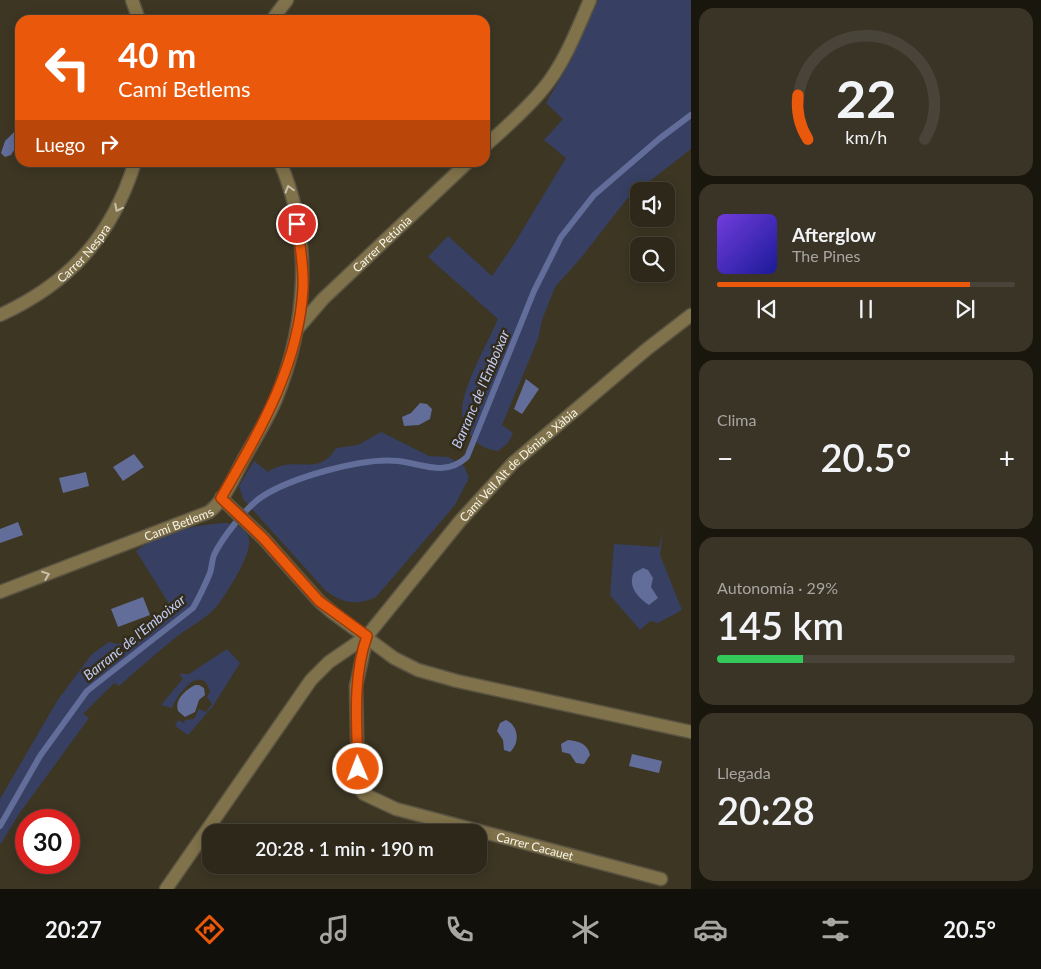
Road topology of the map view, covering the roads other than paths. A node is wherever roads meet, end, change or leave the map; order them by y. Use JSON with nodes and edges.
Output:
{"nodes":[{"id":1,"x":132,"y":0,"type":"edge"},
{"id":2,"x":287,"y":0,"type":"edge"},
{"id":3,"x":590,"y":0,"type":"edge"},
{"id":4,"x":136,"y":15,"type":"edge"},
{"id":5,"x":276,"y":15,"type":"edge"},
{"id":6,"x":490,"y":141,"type":"edge"},
{"id":7,"x":133,"y":167,"type":"edge"},
{"id":8,"x":281,"y":167,"type":"edge"},
{"id":9,"x":463,"y":167,"type":"edge"},
{"id":10,"x":0,"y":315,"type":"edge"},
{"id":11,"x":691,"y":315,"type":"edge"},
{"id":12,"x":298,"y":328,"type":"junction"},
{"id":13,"x":221,"y":498,"type":"junction"},
{"id":14,"x":0,"y":592,"type":"edge"},
{"id":15,"x":367,"y":636,"type":"junction"},
{"id":16,"x":691,"y":732,"type":"edge"},
{"id":17,"x":661,"y":879,"type":"dead end"},
{"id":18,"x":166,"y":889,"type":"edge"}],
"edges":[{"from":1,"to":4,"type":"street"},
{"from":2,"to":5,"type":"street"},
{"from":3,"to":6,"type":"street"},
{"from":7,"to":10,"type":"street","name":"Carrer Nespra","one_way":true},
{"from":12,"to":8,"type":"street","one_way":true},
{"from":9,"to":12,"type":"street","name":"Carrer Petúnia"},
{"from":11,"to":15,"type":"street","name":"Camí Vell Alt de Dénia a Xàbia"},
{"from":12,"to":13,"type":"street"},
{"from":14,"to":13,"type":"street","name":"Camí Betlems","one_way":true},
{"from":13,"to":15,"type":"street","name":"Camí Betlems"},
{"from":15,"to":16,"type":"street"},
{"from":15,"to":17,"type":"street","name":"Carrer Cacauet"},
{"from":15,"to":18,"type":"street","name":"Camí Vell Alt de Dénia a Xàbia"}]}
